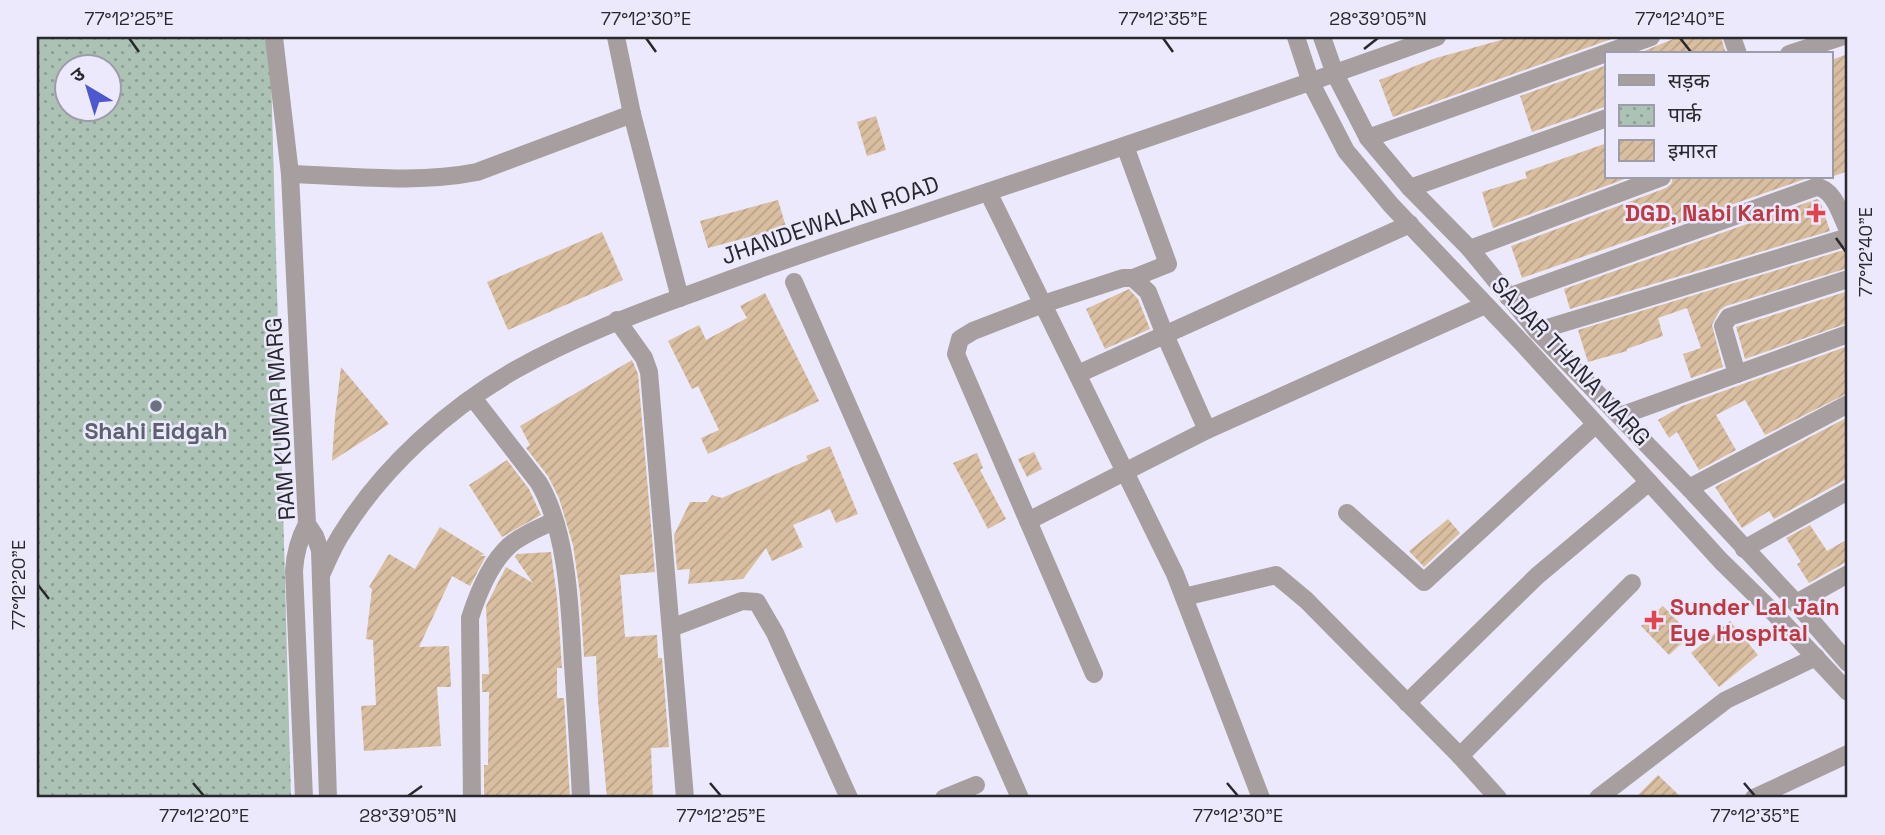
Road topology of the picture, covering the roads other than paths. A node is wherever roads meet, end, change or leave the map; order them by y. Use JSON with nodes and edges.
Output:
{"nodes":[{"id":1,"x":274,"y":37,"type":"edge"},
{"id":2,"x":615,"y":37,"type":"edge"},
{"id":3,"x":1296,"y":37,"type":"edge"},
{"id":4,"x":1322,"y":37,"type":"edge"},
{"id":5,"x":1437,"y":37,"type":"edge"},
{"id":6,"x":1651,"y":37,"type":"edge"},
{"id":7,"x":1841,"y":37,"type":"edge"},
{"id":8,"x":1609,"y":52,"type":"edge"},
{"id":9,"x":1795,"y":52,"type":"edge"},
{"id":10,"x":1605,"y":53,"type":"edge"},
{"id":11,"x":1335,"y":74,"type":"junction"},
{"id":12,"x":1311,"y":83,"type":"junction"},
{"id":13,"x":632,"y":114,"type":"junction"},
{"id":14,"x":1605,"y":119,"type":"edge"},
{"id":15,"x":1368,"y":138,"type":"junction"},
{"id":16,"x":1125,"y":146,"type":"junction"},
{"id":17,"x":290,"y":174,"type":"junction"},
{"id":18,"x":1659,"y":178,"type":"edge"},
{"id":19,"x":1822,"y":182,"type":"edge"},
{"id":20,"x":1410,"y":188,"type":"junction"},
{"id":21,"x":988,"y":192,"type":"junction"},
{"id":22,"x":1410,"y":224,"type":"junction"},
{"id":23,"x":1848,"y":230,"type":"edge"},
{"id":24,"x":1848,"y":237,"type":"edge"},
{"id":25,"x":1470,"y":249,"type":"junction"},
{"id":26,"x":1133,"y":278,"type":"junction"},
{"id":27,"x":1848,"y":279,"type":"edge"},
{"id":28,"x":794,"y":282,"type":"dead end"},
{"id":29,"x":1508,"y":297,"type":"junction"},
{"id":30,"x":680,"y":298,"type":"junction"},
{"id":31,"x":1043,"y":304,"type":"junction"},
{"id":32,"x":1485,"y":305,"type":"junction"},
{"id":33,"x":617,"y":320,"type":"junction"},
{"id":34,"x":1536,"y":331,"type":"junction"},
{"id":35,"x":1848,"y":334,"type":"edge"},
{"id":36,"x":1164,"y":335,"type":"junction"},
{"id":37,"x":1078,"y":374,"type":"junction"},
{"id":38,"x":1737,"y":374,"type":"junction"},
{"id":39,"x":473,"y":398,"type":"junction"},
{"id":40,"x":1848,"y":404,"type":"edge"},
{"id":41,"x":1620,"y":416,"type":"junction"},
{"id":42,"x":1595,"y":424,"type":"junction"},
{"id":43,"x":1207,"y":430,"type":"junction"},
{"id":44,"x":1125,"y":471,"type":"junction"},
{"id":45,"x":1649,"y":482,"type":"junction"},
{"id":46,"x":1689,"y":488,"type":"junction"},
{"id":47,"x":1848,"y":491,"type":"edge"},
{"id":48,"x":1347,"y":513,"type":"dead end"},
{"id":49,"x":554,"y":521,"type":"junction"},
{"id":50,"x":1028,"y":521,"type":"junction"},
{"id":51,"x":307,"y":524,"type":"junction"},
{"id":52,"x":1744,"y":548,"type":"junction"},
{"id":53,"x":1848,"y":574,"type":"edge"},
{"id":54,"x":321,"y":575,"type":"junction"},
{"id":55,"x":1632,"y":583,"type":"dead end"},
{"id":56,"x":1184,"y":597,"type":"junction"},
{"id":57,"x":1796,"y":603,"type":"junction"},
{"id":58,"x":671,"y":628,"type":"junction"},
{"id":59,"x":1816,"y":657,"type":"junction"},
{"id":60,"x":1848,"y":663,"type":"edge"},
{"id":61,"x":1094,"y":674,"type":"dead end"},
{"id":62,"x":1846,"y":685,"type":"edge"},
{"id":63,"x":1407,"y":703,"type":"junction"},
{"id":64,"x":1848,"y":754,"type":"edge"},
{"id":65,"x":1460,"y":756,"type":"junction"},
{"id":66,"x":976,"y":785,"type":"dead end"},
{"id":67,"x":304,"y":798,"type":"edge"},
{"id":68,"x":328,"y":798,"type":"edge"},
{"id":69,"x":472,"y":798,"type":"edge"},
{"id":70,"x":581,"y":798,"type":"edge"},
{"id":71,"x":685,"y":798,"type":"edge"},
{"id":72,"x":849,"y":798,"type":"edge"},
{"id":73,"x":944,"y":798,"type":"edge"},
{"id":74,"x":1020,"y":798,"type":"edge"},
{"id":75,"x":1261,"y":798,"type":"edge"},
{"id":76,"x":1498,"y":798,"type":"edge"},
{"id":77,"x":1598,"y":798,"type":"edge"},
{"id":78,"x":1754,"y":798,"type":"edge"}],
"edges":[{"from":1,"to":17,"type":"street","name":"RAM KUMAR MARG"},
{"from":2,"to":13,"type":"street"},
{"from":3,"to":12,"type":"street","name":"SADAR THANA MARG"},
{"from":4,"to":11,"type":"street","name":"SADAR THANA MARG"},
{"from":5,"to":11,"type":"street","name":"JHANDEWALAN ROAD"},
{"from":6,"to":8,"type":"street"},
{"from":7,"to":9,"type":"street"},
{"from":10,"to":15,"type":"street"},
{"from":11,"to":12,"type":"street","name":"JHANDEWALAN ROAD"},
{"from":11,"to":15,"type":"street","name":"SADAR THANA MARG"},
{"from":12,"to":16,"type":"street","name":"JHANDEWALAN ROAD"},
{"from":12,"to":22,"type":"street","name":"SADAR THANA MARG"},
{"from":13,"to":17,"type":"street"},
{"from":13,"to":30,"type":"street"},
{"from":14,"to":20,"type":"street"},
{"from":15,"to":20,"type":"street","name":"SADAR THANA MARG"},
{"from":16,"to":21,"type":"street","name":"JHANDEWALAN ROAD"},
{"from":16,"to":26,"type":"street"},
{"from":17,"to":51,"type":"street","name":"RAM KUMAR MARG"},
{"from":18,"to":25,"type":"street"},
{"from":19,"to":23,"type":"street"},
{"from":19,"to":29,"type":"street"},
{"from":20,"to":25,"type":"street","name":"SADAR THANA MARG"},
{"from":21,"to":30,"type":"street","name":"JHANDEWALAN ROAD"},
{"from":21,"to":31,"type":"street"},
{"from":22,"to":32,"type":"street","name":"SADAR THANA MARG"},
{"from":22,"to":36,"type":"street"},
{"from":24,"to":34,"type":"street"},
{"from":25,"to":29,"type":"street","name":"SADAR THANA MARG"},
{"from":26,"to":31,"type":"street"},
{"from":26,"to":36,"type":"street"},
{"from":27,"to":38,"type":"street"},
{"from":28,"to":74,"type":"street"},
{"from":29,"to":34,"type":"street","name":"SADAR THANA MARG"},
{"from":30,"to":33,"type":"street","name":"JHANDEWALAN ROAD"},
{"from":31,"to":37,"type":"street"},
{"from":31,"to":50,"type":"street"},
{"from":32,"to":42,"type":"street","name":"SADAR THANA MARG"},
{"from":32,"to":43,"type":"street"},
{"from":33,"to":39,"type":"street","name":"JHANDEWALAN ROAD"},
{"from":33,"to":58,"type":"street"},
{"from":34,"to":41,"type":"street","name":"SADAR THANA MARG"},
{"from":35,"to":38,"type":"street"},
{"from":36,"to":37,"type":"street"},
{"from":36,"to":43,"type":"street"},
{"from":37,"to":44,"type":"street"},
{"from":38,"to":41,"type":"street"},
{"from":39,"to":49,"type":"street"},
{"from":39,"to":54,"type":"street","name":"JHANDEWALAN ROAD"},
{"from":40,"to":46,"type":"street"},
{"from":41,"to":46,"type":"street","name":"SADAR THANA MARG"},
{"from":42,"to":45,"type":"street","name":"SADAR THANA MARG"},
{"from":42,"to":48,"type":"street"},
{"from":43,"to":44,"type":"street"},
{"from":44,"to":50,"type":"street"},
{"from":44,"to":56,"type":"street"},
{"from":45,"to":59,"type":"street","name":"SADAR THANA MARG"},
{"from":45,"to":63,"type":"street"},
{"from":46,"to":52,"type":"street","name":"SADAR THANA MARG"},
{"from":47,"to":52,"type":"street"},
{"from":49,"to":69,"type":"street"},
{"from":49,"to":70,"type":"street"},
{"from":50,"to":61,"type":"street"},
{"from":51,"to":54,"type":"street","name":"RAM KUMAR MARG"},
{"from":51,"to":67,"type":"street"},
{"from":52,"to":57,"type":"street","name":"SADAR THANA MARG"},
{"from":53,"to":57,"type":"street"},
{"from":54,"to":68,"type":"street","name":"RAM KUMAR MARG"},
{"from":55,"to":65,"type":"street"},
{"from":56,"to":63,"type":"street"},
{"from":56,"to":75,"type":"street"},
{"from":57,"to":60,"type":"street","name":"SADAR THANA MARG"},
{"from":58,"to":71,"type":"street"},
{"from":58,"to":72,"type":"street"},
{"from":59,"to":62,"type":"street","name":"SADAR THANA MARG"},
{"from":59,"to":77,"type":"street"},
{"from":63,"to":65,"type":"street"},
{"from":64,"to":78,"type":"street"},
{"from":65,"to":76,"type":"street"},
{"from":66,"to":73,"type":"street"}]}
